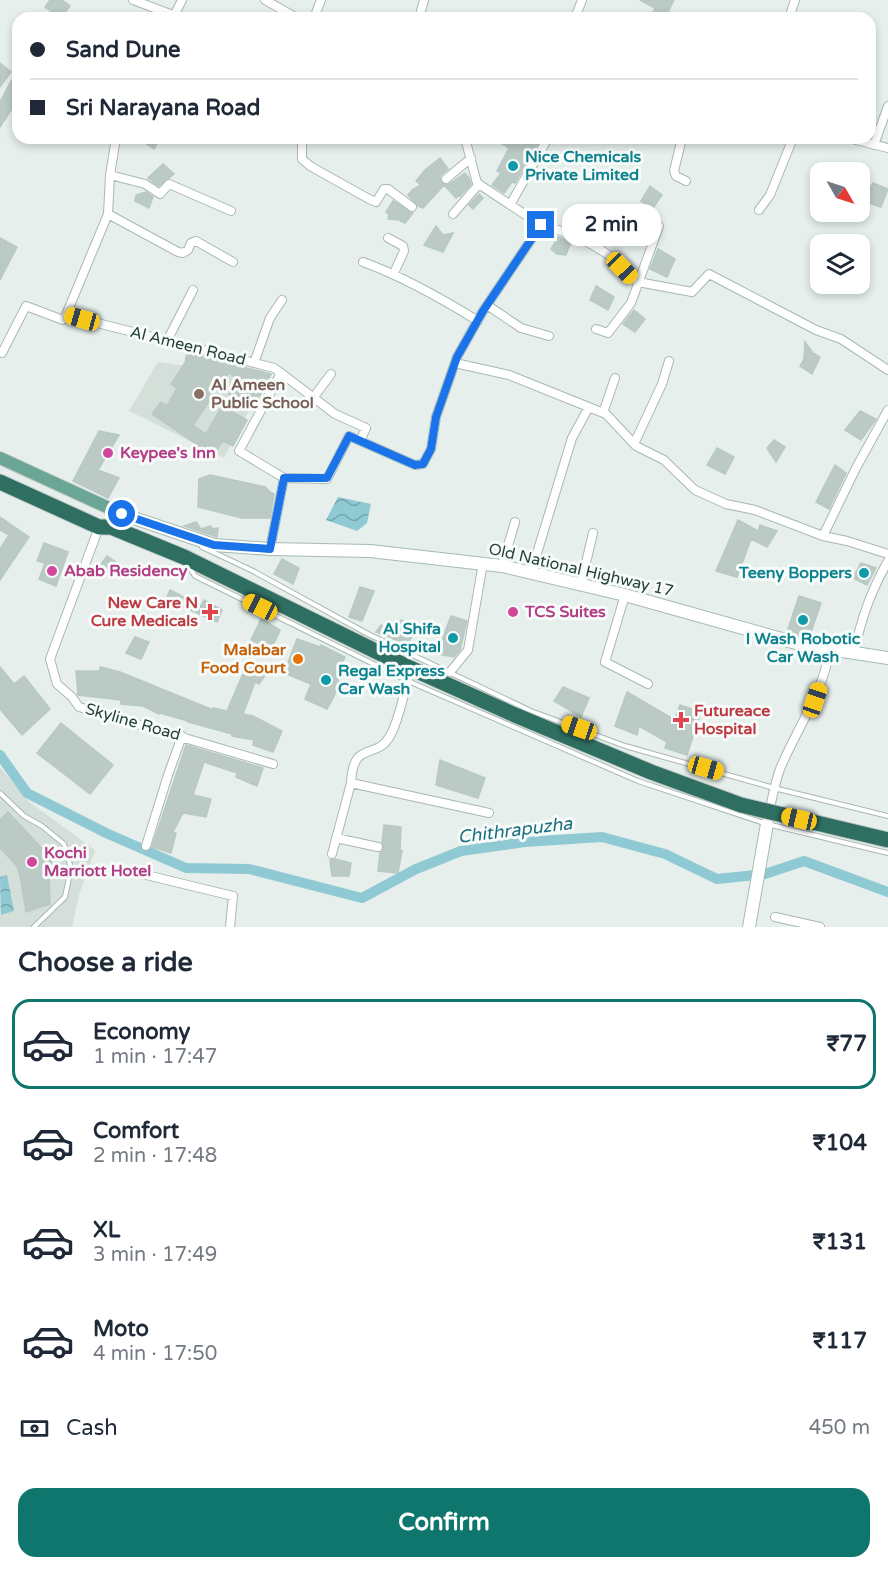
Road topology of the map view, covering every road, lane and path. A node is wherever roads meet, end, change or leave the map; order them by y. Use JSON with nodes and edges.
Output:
{"nodes":[{"id":1,"x":133,"y":0,"type":"edge"},
{"id":2,"x":265,"y":0,"type":"edge"},
{"id":3,"x":165,"y":12,"type":"edge"},
{"id":4,"x":286,"y":12,"type":"edge"},
{"id":5,"x":888,"y":106,"type":"edge"},
{"id":6,"x":876,"y":139,"type":"edge"},
{"id":7,"x":115,"y":144,"type":"edge"},
{"id":8,"x":302,"y":144,"type":"edge"},
{"id":9,"x":467,"y":144,"type":"edge"},
{"id":10,"x":545,"y":144,"type":"edge"},
{"id":11,"x":680,"y":144,"type":"edge"},
{"id":12,"x":791,"y":144,"type":"edge"},
{"id":13,"x":870,"y":144,"type":"edge"},
{"id":14,"x":874,"y":145,"type":"joint"},
{"id":15,"x":888,"y":148,"type":"edge"},
{"id":16,"x":471,"y":158,"type":"junction"},
{"id":17,"x":110,"y":175,"type":"junction"},
{"id":18,"x":446,"y":179,"type":"dead end"},
{"id":19,"x":686,"y":181,"type":"dead end"},
{"id":20,"x":478,"y":184,"type":"junction"},
{"id":21,"x":510,"y":205,"type":"junction"},
{"id":22,"x":412,"y":207,"type":"dead end"},
{"id":23,"x":759,"y":210,"type":"dead end"},
{"id":24,"x":231,"y":211,"type":"dead end"},
{"id":25,"x":108,"y":214,"type":"junction"},
{"id":26,"x":453,"y":214,"type":"dead end"},
{"id":27,"x":541,"y":225,"type":"junction"},
{"id":28,"x":659,"y":226,"type":"dead end"},
{"id":29,"x":388,"y":238,"type":"dead end"},
{"id":30,"x":233,"y":262,"type":"dead end"},
{"id":31,"x":363,"y":262,"type":"dead end"},
{"id":32,"x":394,"y":273,"type":"junction"},
{"id":33,"x":638,"y":282,"type":"junction"},
{"id":34,"x":193,"y":290,"type":"dead end"},
{"id":35,"x":282,"y":300,"type":"dead end"},
{"id":36,"x":487,"y":305,"type":"junction"},
{"id":37,"x":66,"y":315,"type":"junction"},
{"id":38,"x":478,"y":321,"type":"junction"},
{"id":39,"x":596,"y":329,"type":"dead end"},
{"id":40,"x":549,"y":336,"type":"dead end"},
{"id":41,"x":167,"y":341,"type":"junction"},
{"id":42,"x":2,"y":353,"type":"dead end"},
{"id":43,"x":669,"y":361,"type":"dead end"},
{"id":44,"x":254,"y":363,"type":"junction"},
{"id":45,"x":455,"y":363,"type":"junction"},
{"id":46,"x":888,"y":370,"type":"edge"},
{"id":47,"x":281,"y":373,"type":"junction"},
{"id":48,"x":331,"y":374,"type":"dead end"},
{"id":49,"x":615,"y":378,"type":"dead end"},
{"id":50,"x":313,"y":398,"type":"junction"},
{"id":51,"x":589,"y":406,"type":"junction"},
{"id":52,"x":888,"y":410,"type":"edge"},
{"id":53,"x":603,"y":413,"type":"junction"},
{"id":54,"x":360,"y":441,"type":"junction"},
{"id":55,"x":634,"y":444,"type":"junction"},
{"id":56,"x":0,"y":458,"type":"edge"},
{"id":57,"x":0,"y":473,"type":"edge"},
{"id":58,"x":284,"y":478,"type":"junction"},
{"id":59,"x":0,"y":482,"type":"edge"},
{"id":60,"x":122,"y":514,"type":"junction"},
{"id":61,"x":515,"y":522,"type":"dead end"},
{"id":62,"x":144,"y":526,"type":"dead end"},
{"id":63,"x":105,"y":527,"type":"junction"},
{"id":64,"x":593,"y":533,"type":"dead end"},
{"id":65,"x":824,"y":536,"type":"junction"},
{"id":66,"x":270,"y":549,"type":"junction"},
{"id":67,"x":888,"y":554,"type":"edge"},
{"id":68,"x":184,"y":557,"type":"junction"},
{"id":69,"x":888,"y":561,"type":"edge"},
{"id":70,"x":483,"y":563,"type":"junction"},
{"id":71,"x":502,"y":566,"type":"junction"},
{"id":72,"x":531,"y":573,"type":"junction"},
{"id":73,"x":581,"y":584,"type":"junction"},
{"id":74,"x":625,"y":595,"type":"junction"},
{"id":75,"x":830,"y":649,"type":"junction"},
{"id":76,"x":854,"y":652,"type":"junction"},
{"id":77,"x":888,"y":658,"type":"edge"},
{"id":78,"x":450,"y":672,"type":"junction"},
{"id":79,"x":408,"y":681,"type":"junction"},
{"id":80,"x":648,"y":684,"type":"dead end"},
{"id":81,"x":182,"y":736,"type":"junction"},
{"id":82,"x":273,"y":764,"type":"dead end"},
{"id":83,"x":351,"y":783,"type":"junction"},
{"id":84,"x":774,"y":788,"type":"junction"},
{"id":85,"x":0,"y":793,"type":"edge"},
{"id":86,"x":489,"y":813,"type":"dead end"},
{"id":87,"x":888,"y":816,"type":"edge"},
{"id":88,"x":767,"y":824,"type":"junction"},
{"id":89,"x":336,"y":838,"type":"junction"},
{"id":90,"x":888,"y":840,"type":"edge"},
{"id":91,"x":146,"y":846,"type":"dead end"},
{"id":92,"x":378,"y":847,"type":"dead end"},
{"id":93,"x":332,"y":854,"type":"dead end"},
{"id":94,"x":888,"y":854,"type":"edge"},
{"id":95,"x":138,"y":873,"type":"dead end"},
{"id":96,"x":775,"y":917,"type":"dead end"},
{"id":97,"x":34,"y":927,"type":"edge"},
{"id":98,"x":230,"y":927,"type":"edge"},
{"id":99,"x":749,"y":927,"type":"edge"},
{"id":100,"x":820,"y":927,"type":"edge"}],
"edges":[{"from":1,"to":3,"type":"street"},
{"from":2,"to":4,"type":"street"},
{"from":5,"to":6,"type":"street"},
{"from":7,"to":17,"type":"street"},
{"from":8,"to":22,"type":"street"},
{"from":9,"to":16,"type":"street"},
{"from":10,"to":21,"type":"street"},
{"from":11,"to":19,"type":"street"},
{"from":12,"to":23,"type":"street"},
{"from":13,"to":14,"type":"street"},
{"from":14,"to":15,"type":"street"},
{"from":16,"to":18,"type":"street"},
{"from":16,"to":20,"type":"street"},
{"from":17,"to":24,"type":"street"},
{"from":17,"to":25,"type":"street"},
{"from":20,"to":21,"type":"street"},
{"from":20,"to":26,"type":"street"},
{"from":21,"to":27,"type":"street"},
{"from":25,"to":30,"type":"street"},
{"from":25,"to":37,"type":"street"},
{"from":27,"to":33,"type":"street"},
{"from":27,"to":36,"type":"street"},
{"from":28,"to":33,"type":"street"},
{"from":29,"to":32,"type":"street"},
{"from":31,"to":32,"type":"street"},
{"from":32,"to":38,"type":"street"},
{"from":33,"to":39,"type":"street"},
{"from":33,"to":46,"type":"street"},
{"from":34,"to":41,"type":"street"},
{"from":35,"to":44,"type":"street"},
{"from":36,"to":38,"type":"street"},
{"from":36,"to":40,"type":"street"},
{"from":37,"to":41,"type":"street","name":"Al Ameen Road"},
{"from":37,"to":42,"type":"street","name":"Al Ameen Road"},
{"from":38,"to":45,"type":"street"},
{"from":41,"to":44,"type":"street","name":"Al Ameen Road"},
{"from":43,"to":55,"type":"street"},
{"from":44,"to":47,"type":"street","name":"Al Ameen Road"},
{"from":45,"to":51,"type":"street"},
{"from":45,"to":54,"type":"street"},
{"from":47,"to":50,"type":"street","name":"Al Ameen Road"},
{"from":47,"to":58,"type":"street"},
{"from":48,"to":50,"type":"street"},
{"from":49,"to":53,"type":"street"},
{"from":50,"to":54,"type":"street","name":"Al Ameen Road"},
{"from":51,"to":53,"type":"street"},
{"from":51,"to":72,"type":"street"},
{"from":52,"to":65,"type":"street"},
{"from":53,"to":55,"type":"street"},
{"from":54,"to":58,"type":"street"},
{"from":55,"to":65,"type":"street"},
{"from":56,"to":60,"type":"main road","name":"Old National Highway 17"},
{"from":57,"to":63,"type":"highway"},
{"from":58,"to":66,"type":"street"},
{"from":59,"to":63,"type":"highway"},
{"from":60,"to":63,"type":"main road"},
{"from":60,"to":66,"type":"street","name":"Old National Highway 17"},
{"from":61,"to":71,"type":"street"},
{"from":62,"to":78,"type":"lane"},
{"from":63,"to":68,"type":"highway"},
{"from":63,"to":81,"type":"street","name":"Skyline Road"},
{"from":64,"to":73,"type":"street"},
{"from":65,"to":67,"type":"street"},
{"from":66,"to":70,"type":"street","name":"Old National Highway 17"},
{"from":68,"to":79,"type":"lane"},
{"from":68,"to":90,"type":"highway","bridge":true},
{"from":69,"to":76,"type":"street"},
{"from":70,"to":71,"type":"street","name":"Old National Highway 17"},
{"from":70,"to":78,"type":"street"},
{"from":71,"to":72,"type":"street","name":"Old National Highway 17"},
{"from":72,"to":73,"type":"street","name":"Old National Highway 17"},
{"from":73,"to":74,"type":"street","name":"Old National Highway 17"},
{"from":74,"to":75,"type":"street","name":"Old National Highway 17"},
{"from":74,"to":80,"type":"street"},
{"from":75,"to":76,"type":"street","name":"Old National Highway 17"},
{"from":75,"to":84,"type":"street"},
{"from":76,"to":77,"type":"street","name":"Old National Highway 17"},
{"from":78,"to":84,"type":"lane"},
{"from":79,"to":83,"type":"street"},
{"from":79,"to":88,"type":"lane"},
{"from":81,"to":82,"type":"street","name":"Skyline Road"},
{"from":81,"to":91,"type":"street"},
{"from":83,"to":86,"type":"street"},
{"from":83,"to":89,"type":"street"},
{"from":84,"to":87,"type":"lane"},
{"from":84,"to":88,"type":"street"},
{"from":85,"to":97,"type":"lane"},
{"from":88,"to":94,"type":"lane"},
{"from":88,"to":99,"type":"street"},
{"from":89,"to":92,"type":"street"},
{"from":89,"to":93,"type":"street"},
{"from":95,"to":98,"type":"street"},
{"from":96,"to":100,"type":"street"}]}
